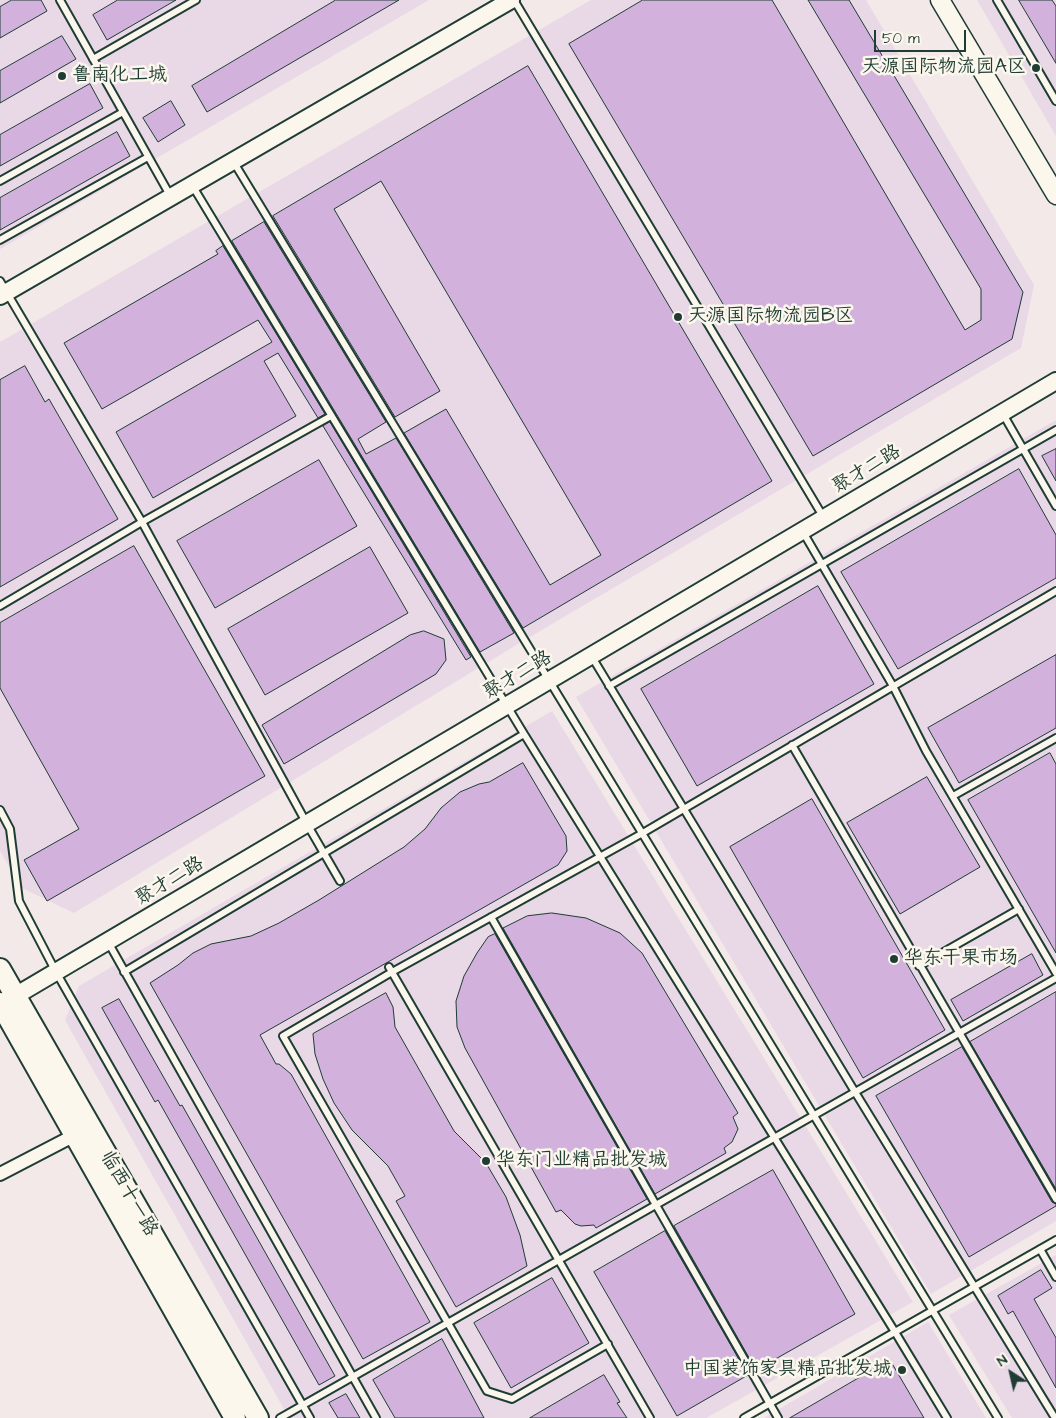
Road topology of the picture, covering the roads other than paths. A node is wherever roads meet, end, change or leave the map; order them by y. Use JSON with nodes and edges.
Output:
{"nodes":[{"id":1,"x":60,"y":0,"type":"edge"},
{"id":2,"x":196,"y":0,"type":"edge"},
{"id":3,"x":511,"y":0,"type":"edge"},
{"id":4,"x":514,"y":0,"type":"edge"},
{"id":5,"x":940,"y":0,"type":"edge"},
{"id":6,"x":997,"y":0,"type":"edge"},
{"id":7,"x":93,"y":59,"type":"junction"},
{"id":8,"x":1056,"y":102,"type":"edge"},
{"id":9,"x":123,"y":112,"type":"junction"},
{"id":10,"x":148,"y":157,"type":"junction"},
{"id":11,"x":234,"y":161,"type":"junction"},
{"id":12,"x":0,"y":181,"type":"edge"},
{"id":13,"x":192,"y":185,"type":"junction"},
{"id":14,"x":1056,"y":195,"type":"edge"},
{"id":15,"x":172,"y":197,"type":"junction"},
{"id":16,"x":0,"y":240,"type":"edge"},
{"id":17,"x":2,"y":290,"type":"edge"},
{"id":18,"x":1056,"y":381,"type":"edge"},
{"id":19,"x":1002,"y":413,"type":"junction"},
{"id":20,"x":332,"y":416,"type":"junction"},
{"id":21,"x":1056,"y":430,"type":"edge"},
{"id":22,"x":1022,"y":448,"type":"junction"},
{"id":23,"x":1056,"y":506,"type":"edge"},
{"id":24,"x":824,"y":518,"type":"junction"},
{"id":25,"x":142,"y":522,"type":"junction"},
{"id":26,"x":802,"y":531,"type":"junction"},
{"id":27,"x":822,"y":564,"type":"junction"},
{"id":28,"x":1056,"y":591,"type":"edge"},
{"id":29,"x":0,"y":606,"type":"edge"},
{"id":30,"x":591,"y":656,"type":"junction"},
{"id":31,"x":549,"y":681,"type":"junction"},
{"id":32,"x":609,"y":686,"type":"junction"},
{"id":33,"x":893,"y":686,"type":"junction"},
{"id":34,"x":507,"y":706,"type":"junction"},
{"id":35,"x":524,"y":734,"type":"junction"},
{"id":36,"x":1056,"y":739,"type":"edge"},
{"id":37,"x":792,"y":745,"type":"junction"},
{"id":38,"x":953,"y":796,"type":"junction"},
{"id":39,"x":683,"y":809,"type":"junction"},
{"id":40,"x":0,"y":810,"type":"edge"},
{"id":41,"x":307,"y":824,"type":"junction"},
{"id":42,"x":641,"y":834,"type":"junction"},
{"id":43,"x":324,"y":852,"type":"junction"},
{"id":44,"x":600,"y":857,"type":"junction"},
{"id":45,"x":340,"y":881,"type":"dead end"},
{"id":46,"x":1019,"y":909,"type":"junction"},
{"id":47,"x":491,"y":917,"type":"junction"},
{"id":48,"x":107,"y":942,"type":"junction"},
{"id":49,"x":919,"y":966,"type":"junction"},
{"id":50,"x":0,"y":969,"type":"edge"},
{"id":51,"x":391,"y":969,"type":"junction"},
{"id":52,"x":56,"y":972,"type":"junction"},
{"id":53,"x":124,"y":972,"type":"junction"},
{"id":54,"x":1056,"y":973,"type":"edge"},
{"id":55,"x":1056,"y":978,"type":"edge"},
{"id":56,"x":5,"y":1001,"type":"edge"},
{"id":57,"x":958,"y":1033,"type":"junction"},
{"id":58,"x":854,"y":1092,"type":"junction"},
{"id":59,"x":813,"y":1115,"type":"junction"},
{"id":60,"x":75,"y":1135,"type":"junction"},
{"id":61,"x":774,"y":1137,"type":"junction"},
{"id":62,"x":0,"y":1174,"type":"edge"},
{"id":63,"x":1056,"y":1199,"type":"edge"},
{"id":64,"x":655,"y":1205,"type":"junction"},
{"id":65,"x":1056,"y":1240,"type":"edge"},
{"id":66,"x":1040,"y":1249,"type":"junction"},
{"id":67,"x":560,"y":1260,"type":"junction"},
{"id":68,"x":1056,"y":1277,"type":"edge"},
{"id":69,"x":974,"y":1286,"type":"junction"},
{"id":70,"x":932,"y":1311,"type":"junction"},
{"id":71,"x":449,"y":1324,"type":"junction"},
{"id":72,"x":895,"y":1332,"type":"junction"},
{"id":73,"x":608,"y":1344,"type":"junction"},
{"id":74,"x":353,"y":1377,"type":"junction"},
{"id":75,"x":769,"y":1404,"type":"junction"},
{"id":76,"x":303,"y":1405,"type":"junction"},
{"id":77,"x":235,"y":1418,"type":"edge"},
{"id":78,"x":258,"y":1418,"type":"edge"},
{"id":79,"x":280,"y":1418,"type":"edge"},
{"id":80,"x":310,"y":1418,"type":"edge"},
{"id":81,"x":376,"y":1418,"type":"edge"},
{"id":82,"x":650,"y":1418,"type":"edge"},
{"id":83,"x":744,"y":1418,"type":"edge"},
{"id":84,"x":778,"y":1418,"type":"edge"},
{"id":85,"x":947,"y":1418,"type":"edge"},
{"id":86,"x":998,"y":1418,"type":"edge"},
{"id":87,"x":1055,"y":1418,"type":"edge"}],
"edges":[{"from":1,"to":7,"type":"lane"},
{"from":2,"to":7,"type":"lane"},
{"from":3,"to":11,"type":"street"},
{"from":4,"to":24,"type":"lane"},
{"from":5,"to":14,"type":"main road"},
{"from":6,"to":8,"type":"lane"},
{"from":7,"to":9,"type":"lane"},
{"from":9,"to":10,"type":"lane"},
{"from":9,"to":12,"type":"lane"},
{"from":10,"to":15,"type":"lane"},
{"from":10,"to":16,"type":"lane"},
{"from":11,"to":13,"type":"street"},
{"from":11,"to":31,"type":"lane"},
{"from":13,"to":15,"type":"street"},
{"from":13,"to":20,"type":"lane"},
{"from":15,"to":17,"type":"street"},
{"from":17,"to":25,"type":"lane"},
{"from":18,"to":19,"type":"street","name":"聚才二路"},
{"from":19,"to":22,"type":"lane"},
{"from":19,"to":24,"type":"street","name":"聚才二路"},
{"from":20,"to":25,"type":"lane"},
{"from":20,"to":34,"type":"lane"},
{"from":21,"to":22,"type":"lane"},
{"from":22,"to":23,"type":"lane"},
{"from":22,"to":27,"type":"lane"},
{"from":24,"to":26,"type":"street","name":"聚才二路"},
{"from":25,"to":29,"type":"lane"},
{"from":25,"to":41,"type":"lane"},
{"from":26,"to":27,"type":"lane"},
{"from":26,"to":30,"type":"street","name":"聚才二路"},
{"from":27,"to":32,"type":"lane"},
{"from":27,"to":33,"type":"lane"},
{"from":28,"to":33,"type":"lane"},
{"from":30,"to":31,"type":"street","name":"聚才二路"},
{"from":30,"to":32,"type":"lane"},
{"from":31,"to":34,"type":"street","name":"聚才二路"},
{"from":31,"to":42,"type":"lane"},
{"from":32,"to":39,"type":"lane"},
{"from":33,"to":37,"type":"lane"},
{"from":33,"to":38,"type":"lane"},
{"from":34,"to":35,"type":"lane"},
{"from":34,"to":41,"type":"street","name":"聚才二路"},
{"from":35,"to":43,"type":"lane"},
{"from":35,"to":44,"type":"lane"},
{"from":36,"to":38,"type":"lane"},
{"from":37,"to":39,"type":"lane"},
{"from":37,"to":49,"type":"lane"},
{"from":38,"to":46,"type":"lane"},
{"from":39,"to":42,"type":"lane"},
{"from":39,"to":58,"type":"lane"},
{"from":40,"to":52,"type":"lane"},
{"from":41,"to":43,"type":"lane"},
{"from":41,"to":48,"type":"street","name":"聚才二路"},
{"from":42,"to":44,"type":"lane"},
{"from":42,"to":59,"type":"lane"},
{"from":43,"to":45,"type":"lane"},
{"from":43,"to":53,"type":"lane"},
{"from":44,"to":47,"type":"lane"},
{"from":44,"to":61,"type":"lane"},
{"from":46,"to":49,"type":"lane"},
{"from":46,"to":54,"type":"lane"},
{"from":47,"to":51,"type":"lane"},
{"from":47,"to":64,"type":"lane"},
{"from":48,"to":52,"type":"street","name":"聚才二路"},
{"from":48,"to":53,"type":"lane"},
{"from":49,"to":57,"type":"lane"},
{"from":50,"to":56,"type":"main road","name":"临西十一路"},
{"from":51,"to":67,"type":"lane"},
{"from":51,"to":71,"type":"lane"},
{"from":52,"to":56,"type":"street","name":"聚才二路"},
{"from":52,"to":76,"type":"lane"},
{"from":53,"to":74,"type":"lane"},
{"from":55,"to":57,"type":"lane"},
{"from":56,"to":60,"type":"main road","name":"临西十一路"},
{"from":56,"to":78,"type":"main road","name":"临西十一路"},
{"from":57,"to":58,"type":"lane"},
{"from":57,"to":63,"type":"lane"},
{"from":58,"to":59,"type":"lane"},
{"from":58,"to":69,"type":"lane"},
{"from":59,"to":61,"type":"lane"},
{"from":59,"to":70,"type":"lane"},
{"from":60,"to":62,"type":"street"},
{"from":60,"to":77,"type":"main road","name":"临西十一路"},
{"from":61,"to":64,"type":"lane"},
{"from":61,"to":72,"type":"lane"},
{"from":64,"to":67,"type":"lane"},
{"from":64,"to":75,"type":"lane"},
{"from":65,"to":66,"type":"lane"},
{"from":66,"to":68,"type":"lane"},
{"from":66,"to":69,"type":"lane"},
{"from":67,"to":71,"type":"lane"},
{"from":67,"to":73,"type":"lane"},
{"from":69,"to":70,"type":"lane"},
{"from":69,"to":87,"type":"lane"},
{"from":70,"to":72,"type":"lane"},
{"from":70,"to":86,"type":"lane"},
{"from":71,"to":73,"type":"lane"},
{"from":71,"to":74,"type":"lane"},
{"from":72,"to":75,"type":"lane"},
{"from":72,"to":85,"type":"lane"},
{"from":73,"to":82,"type":"lane"},
{"from":74,"to":76,"type":"lane"},
{"from":74,"to":81,"type":"lane"},
{"from":75,"to":83,"type":"lane"},
{"from":75,"to":84,"type":"lane"},
{"from":76,"to":79,"type":"lane"},
{"from":76,"to":80,"type":"lane"}]}
